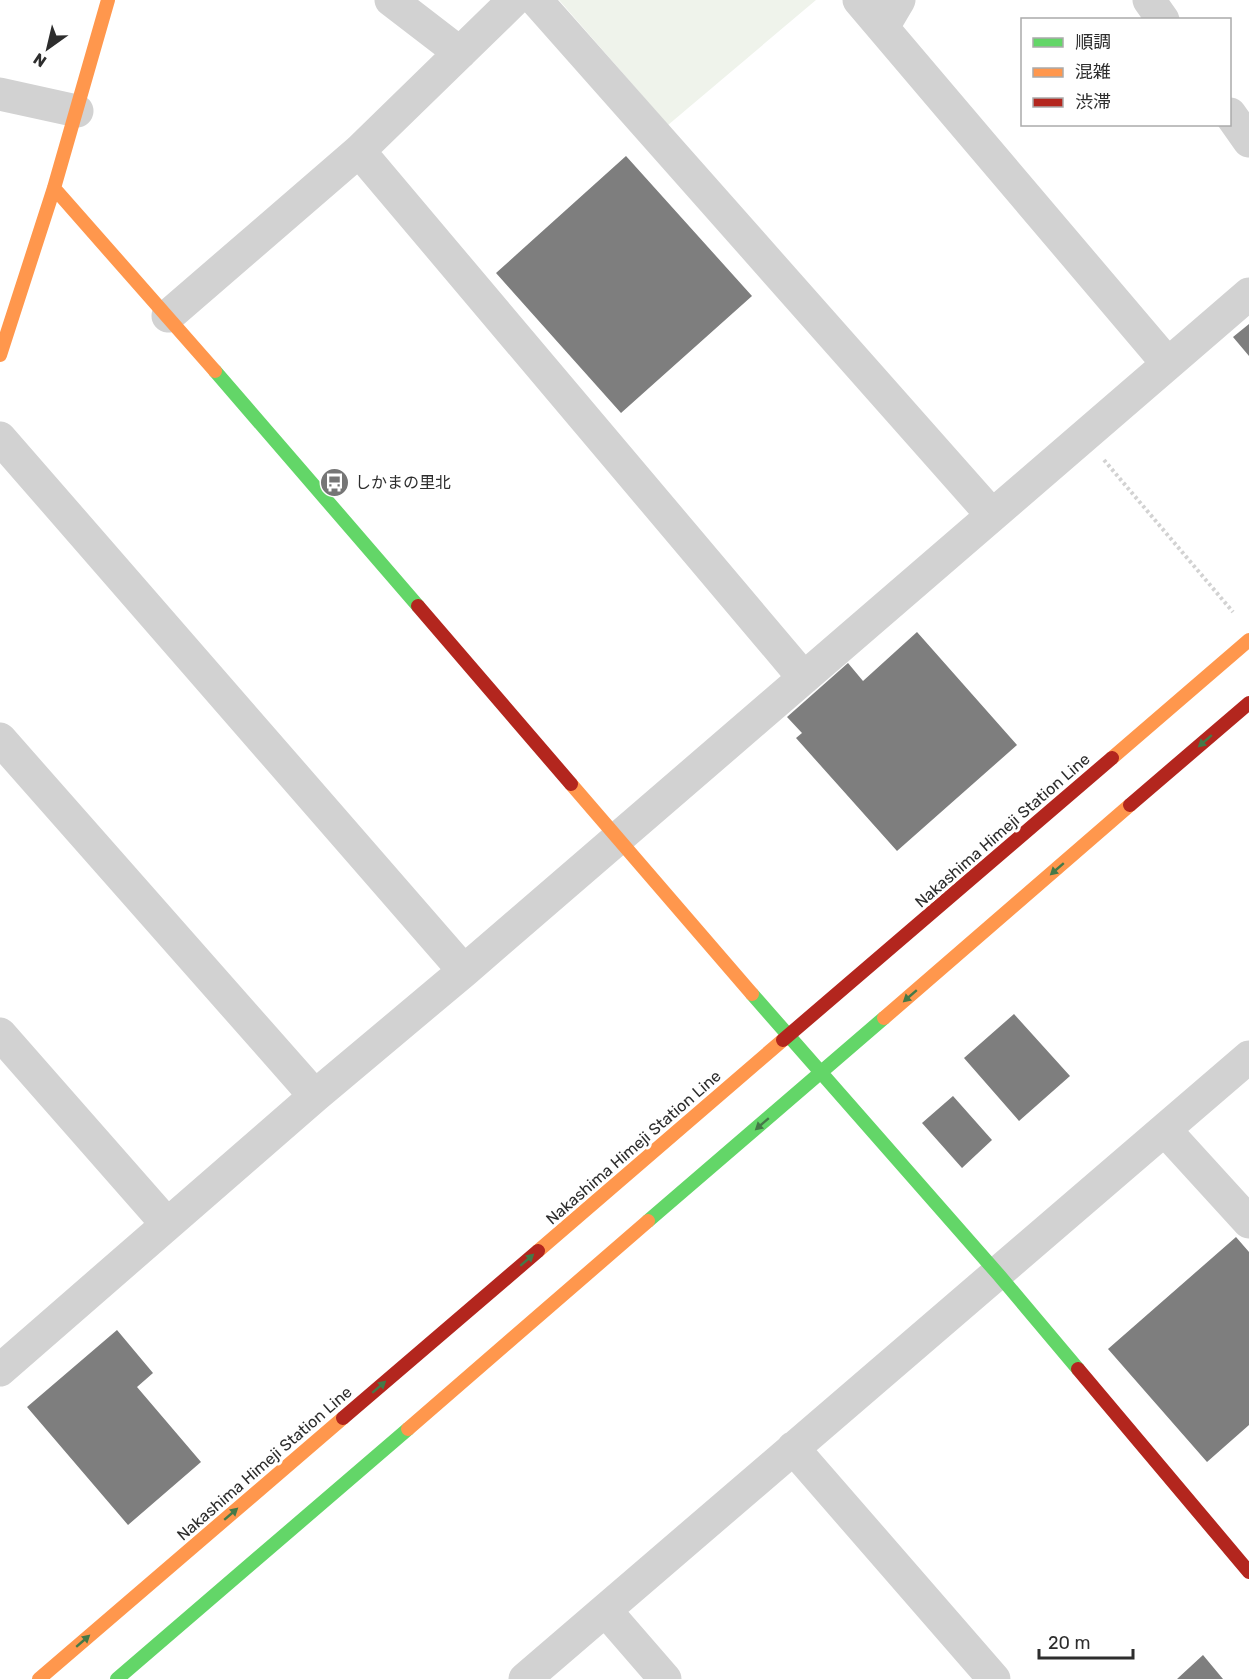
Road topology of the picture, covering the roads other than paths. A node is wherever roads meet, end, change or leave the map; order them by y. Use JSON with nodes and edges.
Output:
{"nodes":[{"id":1,"x":108,"y":0,"type":"edge"},
{"id":2,"x":391,"y":0,"type":"edge"},
{"id":3,"x":514,"y":0,"type":"edge"},
{"id":4,"x":536,"y":0,"type":"edge"},
{"id":5,"x":859,"y":0,"type":"edge"},
{"id":6,"x":1149,"y":0,"type":"edge"},
{"id":7,"x":891,"y":14,"type":"edge"},
{"id":8,"x":1162,"y":18,"type":"edge"},
{"id":9,"x":460,"y":53,"type":"junction"},
{"id":10,"x":0,"y":94,"type":"edge"},
{"id":11,"x":77,"y":111,"type":"junction"},
{"id":12,"x":1231,"y":115,"type":"edge"},
{"id":13,"x":1249,"y":141,"type":"edge"},
{"id":14,"x":359,"y":151,"type":"junction"},
{"id":15,"x":54,"y":188,"type":"junction"},
{"id":16,"x":1249,"y":294,"type":"edge"},
{"id":17,"x":168,"y":316,"type":"junction"},
{"id":18,"x":0,"y":355,"type":"edge"},
{"id":19,"x":1168,"y":364,"type":"junction"},
{"id":20,"x":0,"y":438,"type":"edge"},
{"id":21,"x":992,"y":515,"type":"junction"},
{"id":22,"x":1249,"y":640,"type":"edge"},
{"id":23,"x":804,"y":678,"type":"junction"},
{"id":24,"x":1249,"y":703,"type":"edge"},
{"id":25,"x":0,"y":739,"type":"edge"},
{"id":26,"x":618,"y":838,"type":"junction"},
{"id":27,"x":464,"y":971,"type":"junction"},
{"id":28,"x":0,"y":1034,"type":"edge"},
{"id":29,"x":787,"y":1035,"type":"junction"},
{"id":30,"x":1249,"y":1057,"type":"edge"},
{"id":31,"x":821,"y":1073,"type":"junction"},
{"id":32,"x":315,"y":1095,"type":"junction"},
{"id":33,"x":1165,"y":1130,"type":"junction"},
{"id":34,"x":1249,"y":1222,"type":"edge"},
{"id":35,"x":167,"y":1224,"type":"junction"},
{"id":36,"x":998,"y":1274,"type":"junction"},
{"id":37,"x":2,"y":1363,"type":"edge"},
{"id":38,"x":792,"y":1448,"type":"junction"},
{"id":39,"x":1249,"y":1572,"type":"edge"},
{"id":40,"x":606,"y":1611,"type":"junction"},
{"id":41,"x":39,"y":1679,"type":"edge"},
{"id":42,"x":117,"y":1679,"type":"edge"},
{"id":43,"x":525,"y":1679,"type":"edge"},
{"id":44,"x":665,"y":1679,"type":"edge"},
{"id":45,"x":994,"y":1679,"type":"edge"}],
"edges":[{"from":1,"to":11,"type":"main road"},
{"from":2,"to":9,"type":"street"},
{"from":3,"to":9,"type":"street"},
{"from":4,"to":21,"type":"street"},
{"from":5,"to":7,"type":"street"},
{"from":6,"to":8,"type":"street"},
{"from":7,"to":19,"type":"street"},
{"from":9,"to":14,"type":"street"},
{"from":10,"to":11,"type":"street"},
{"from":11,"to":15,"type":"main road"},
{"from":12,"to":13,"type":"street"},
{"from":14,"to":17,"type":"street"},
{"from":14,"to":23,"type":"street"},
{"from":15,"to":17,"type":"main road"},
{"from":15,"to":18,"type":"main road"},
{"from":16,"to":19,"type":"street"},
{"from":17,"to":26,"type":"main road"},
{"from":19,"to":21,"type":"street"},
{"from":20,"to":27,"type":"street"},
{"from":21,"to":23,"type":"street"},
{"from":22,"to":29,"type":"main road","name":"Nakashima Himeji Station Line"},
{"from":23,"to":26,"type":"street"},
{"from":24,"to":31,"type":"main road","one_way":true},
{"from":25,"to":32,"type":"street"},
{"from":26,"to":27,"type":"street"},
{"from":26,"to":29,"type":"main road"},
{"from":27,"to":32,"type":"street"},
{"from":28,"to":35,"type":"street"},
{"from":29,"to":31,"type":"main road"},
{"from":41,"to":29,"type":"main road","name":"Nakashima Himeji Station Line","one_way":true},
{"from":30,"to":33,"type":"street"},
{"from":31,"to":36,"type":"main road"},
{"from":31,"to":42,"type":"main road","one_way":true},
{"from":32,"to":35,"type":"street"},
{"from":33,"to":34,"type":"street"},
{"from":33,"to":36,"type":"street"},
{"from":35,"to":37,"type":"street"},
{"from":36,"to":38,"type":"street"},
{"from":36,"to":39,"type":"main road"},
{"from":38,"to":40,"type":"street"},
{"from":38,"to":45,"type":"street"},
{"from":40,"to":43,"type":"street"},
{"from":40,"to":44,"type":"street"}]}
